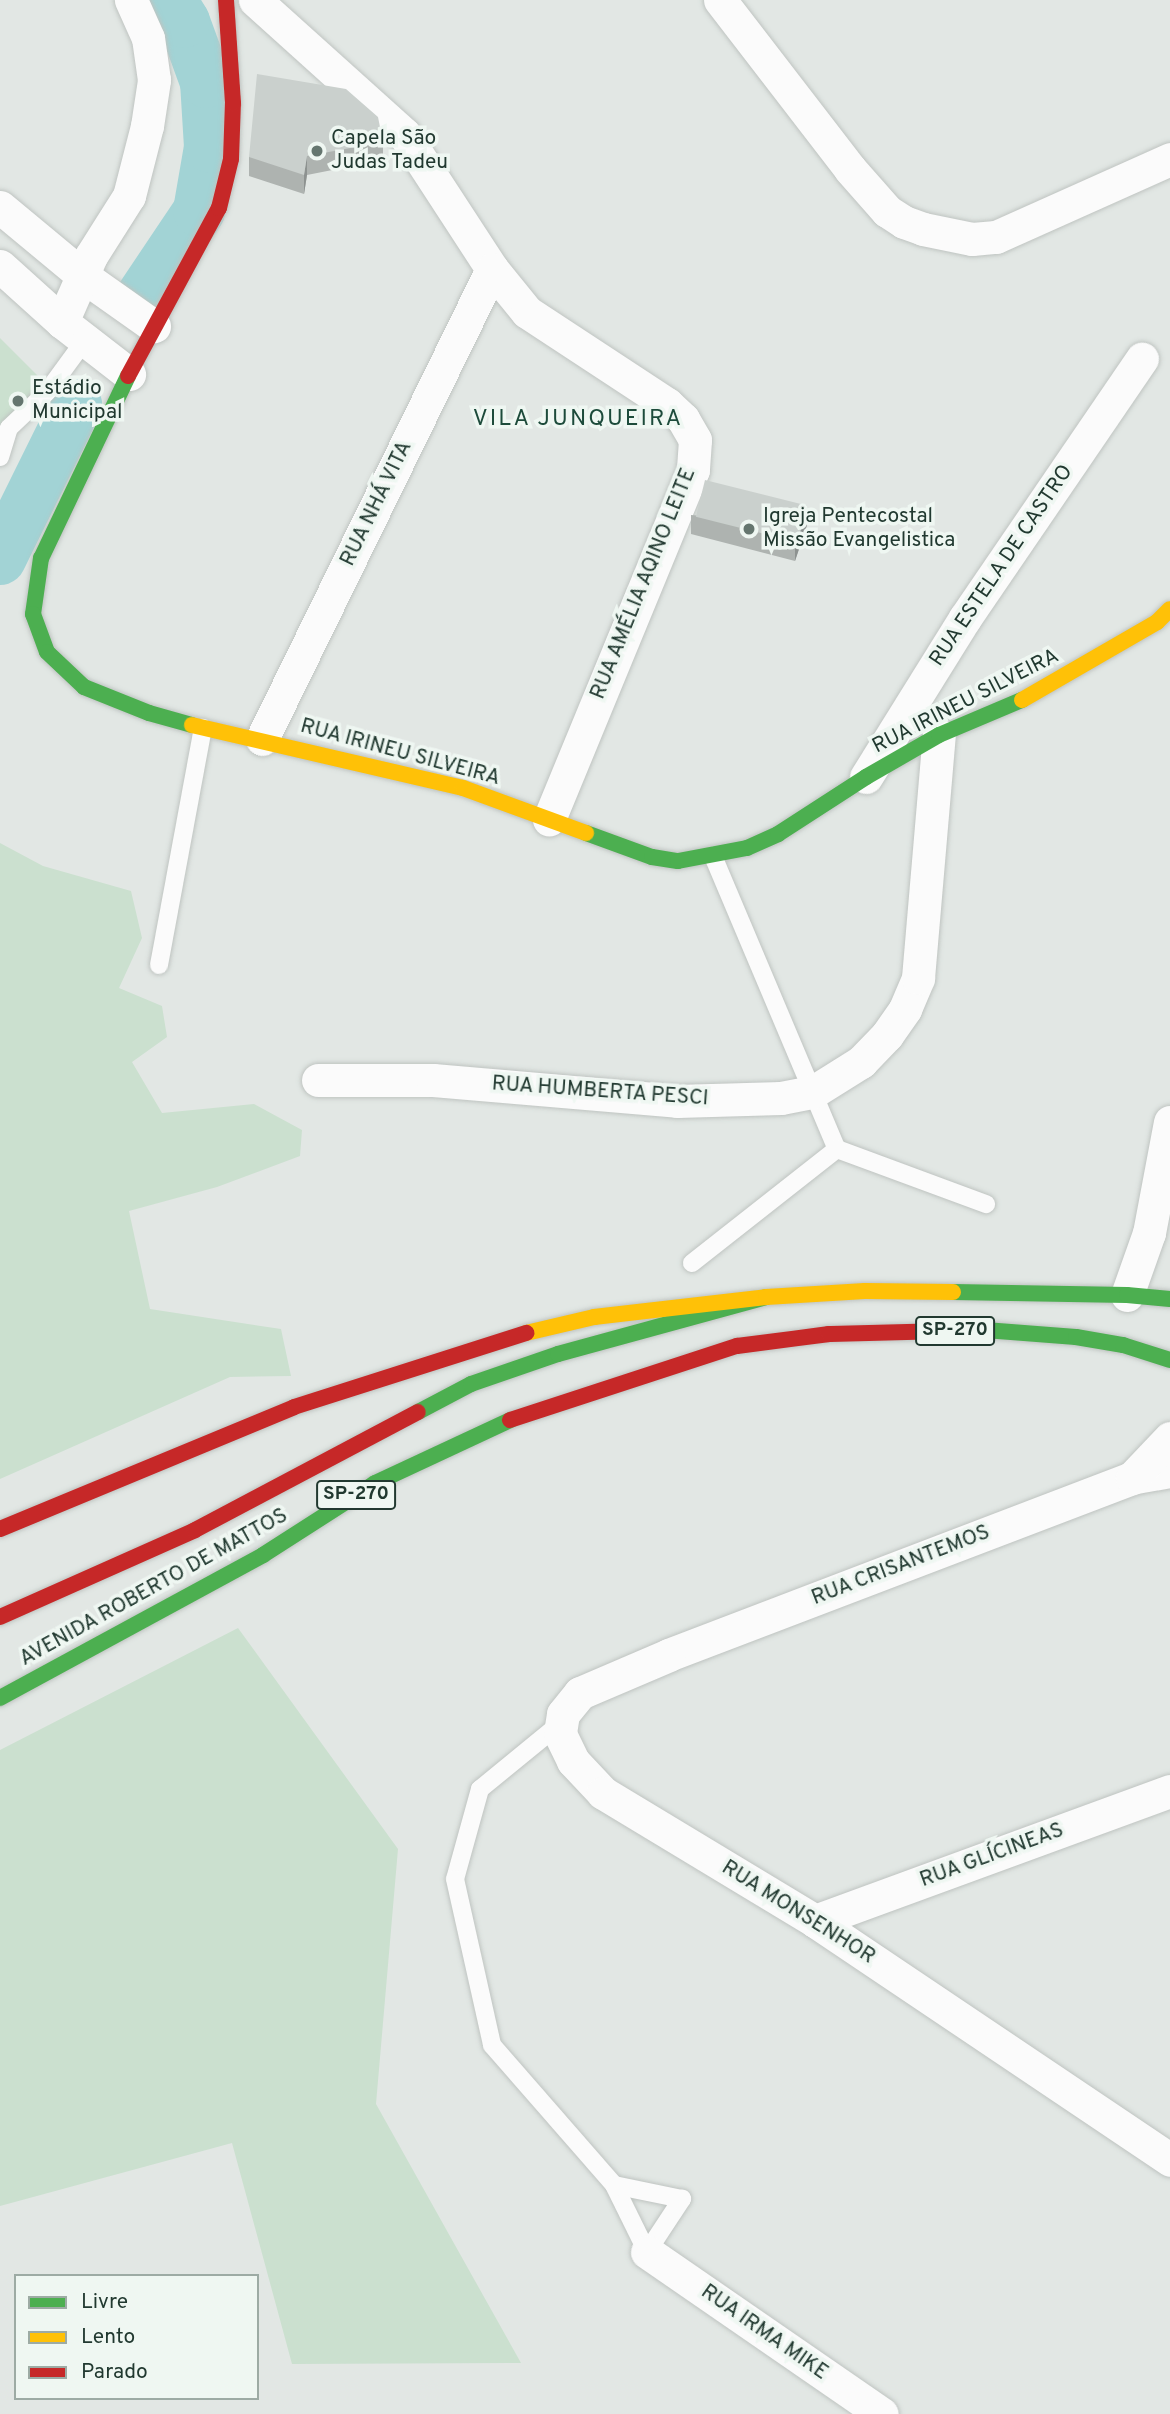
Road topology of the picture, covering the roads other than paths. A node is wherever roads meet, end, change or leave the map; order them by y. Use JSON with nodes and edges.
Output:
{"nodes":[{"id":1,"x":131,"y":0,"type":"edge"},
{"id":2,"x":226,"y":0,"type":"edge"},
{"id":3,"x":255,"y":0,"type":"edge"},
{"id":4,"x":720,"y":0,"type":"edge"},
{"id":5,"x":1170,"y":159,"type":"edge"},
{"id":6,"x":0,"y":207,"type":"edge"},
{"id":7,"x":0,"y":266,"type":"edge"},
{"id":8,"x":492,"y":269,"type":"junction"},
{"id":9,"x":83,"y":276,"type":"junction"},
{"id":10,"x":155,"y":326,"type":"junction"},
{"id":11,"x":73,"y":331,"type":"junction"},
{"id":12,"x":1142,"y":359,"type":"dead end"},
{"id":13,"x":130,"y":374,"type":"junction"},
{"id":14,"x":5,"y":420,"type":"edge"},
{"id":15,"x":0,"y":457,"type":"edge"},
{"id":16,"x":1170,"y":609,"type":"edge"},
{"id":17,"x":203,"y":728,"type":"junction"},
{"id":18,"x":939,"y":735,"type":"junction"},
{"id":19,"x":262,"y":738,"type":"junction"},
{"id":20,"x":866,"y":777,"type":"junction"},
{"id":21,"x":549,"y":820,"type":"junction"},
{"id":22,"x":713,"y":856,"type":"junction"},
{"id":23,"x":159,"y":965,"type":"dead end"},
{"id":24,"x":318,"y":1080,"type":"dead end"},
{"id":25,"x":813,"y":1092,"type":"junction"},
{"id":26,"x":1170,"y":1122,"type":"edge"},
{"id":27,"x":837,"y":1149,"type":"junction"},
{"id":28,"x":986,"y":1204,"type":"dead end"},
{"id":29,"x":692,"y":1263,"type":"dead end"},
{"id":30,"x":1126,"y":1295,"type":"junction"},
{"id":31,"x":766,"y":1297,"type":"junction"},
{"id":32,"x":1170,"y":1299,"type":"edge"},
{"id":33,"x":1170,"y":1360,"type":"edge"},
{"id":34,"x":1170,"y":1438,"type":"edge"},
{"id":35,"x":1170,"y":1471,"type":"edge"},
{"id":36,"x":1132,"y":1478,"type":"junction"},
{"id":37,"x":0,"y":1529,"type":"edge"},
{"id":38,"x":0,"y":1618,"type":"edge"},
{"id":39,"x":0,"y":1698,"type":"edge"},
{"id":40,"x":562,"y":1722,"type":"junction"},
{"id":41,"x":1170,"y":1791,"type":"edge"},
{"id":42,"x":815,"y":1921,"type":"junction"},
{"id":43,"x":1170,"y":2160,"type":"edge"},
{"id":44,"x":614,"y":2185,"type":"junction"},
{"id":45,"x":647,"y":2252,"type":"junction"},
{"id":46,"x":882,"y":2414,"type":"edge"}],
"edges":[{"from":1,"to":9,"type":"street"},
{"from":2,"to":10,"type":"main road","name":"RUA IRINEU SILVEIRA"},
{"from":3,"to":8,"type":"street","name":"RUA AMÉLIA AQINO LEITE"},
{"from":4,"to":5,"type":"street"},
{"from":6,"to":9,"type":"street"},
{"from":7,"to":11,"type":"street"},
{"from":8,"to":19,"type":"street","name":"RUA NHÁ VITA"},
{"from":8,"to":21,"type":"street","name":"RUA AMÉLIA AQINO LEITE"},
{"from":9,"to":10,"type":"street"},
{"from":9,"to":11,"type":"street"},
{"from":10,"to":13,"type":"main road","name":"RUA IRINEU SILVEIRA"},
{"from":11,"to":13,"type":"street"},
{"from":11,"to":14,"type":"lane"},
{"from":12,"to":20,"type":"street","name":"RUA ESTELA DE CASTRO"},
{"from":13,"to":17,"type":"main road","name":"RUA IRINEU SILVEIRA"},
{"from":14,"to":15,"type":"lane"},
{"from":16,"to":18,"type":"main road","name":"RUA IRINEU SILVEIRA"},
{"from":17,"to":19,"type":"main road","name":"RUA IRINEU SILVEIRA"},
{"from":17,"to":23,"type":"lane"},
{"from":18,"to":20,"type":"main road","name":"RUA IRINEU SILVEIRA"},
{"from":18,"to":25,"type":"street","name":"RUA HUMBERTA PESCI"},
{"from":19,"to":21,"type":"main road","name":"RUA IRINEU SILVEIRA"},
{"from":20,"to":22,"type":"main road","name":"RUA IRINEU SILVEIRA"},
{"from":21,"to":22,"type":"main road","name":"RUA IRINEU SILVEIRA"},
{"from":22,"to":25,"type":"lane"},
{"from":24,"to":25,"type":"street","name":"RUA HUMBERTA PESCI"},
{"from":25,"to":27,"type":"lane"},
{"from":26,"to":30,"type":"street"},
{"from":27,"to":28,"type":"lane"},
{"from":27,"to":29,"type":"lane"},
{"from":30,"to":31,"type":"main road","number":"SP-270"},
{"from":30,"to":32,"type":"main road","number":"SP-270"},
{"from":31,"to":37,"type":"main road","number":"SP-270"},
{"from":31,"to":38,"type":"main road"},
{"from":33,"to":39,"type":"main road","name":"AVENIDA ROBERTO DE MATTOS","number":"SP-270"},
{"from":34,"to":36,"type":"street","name":"RUA CRISANTEMOS"},
{"from":35,"to":36,"type":"street","name":"RUA CRISANTEMOS"},
{"from":36,"to":40,"type":"street","name":"RUA CRISANTEMOS"},
{"from":40,"to":42,"type":"street","name":"RUA MONSENHOR"},
{"from":40,"to":44,"type":"lane"},
{"from":41,"to":42,"type":"street","name":"RUA GLÍCINEAS"},
{"from":42,"to":43,"type":"street","name":"RUA MONSENHOR"},
{"from":44,"to":45,"type":"lane"},
{"from":44,"to":45,"type":"lane"},
{"from":45,"to":46,"type":"street","name":"RUA IRMA MIKE"}]}
